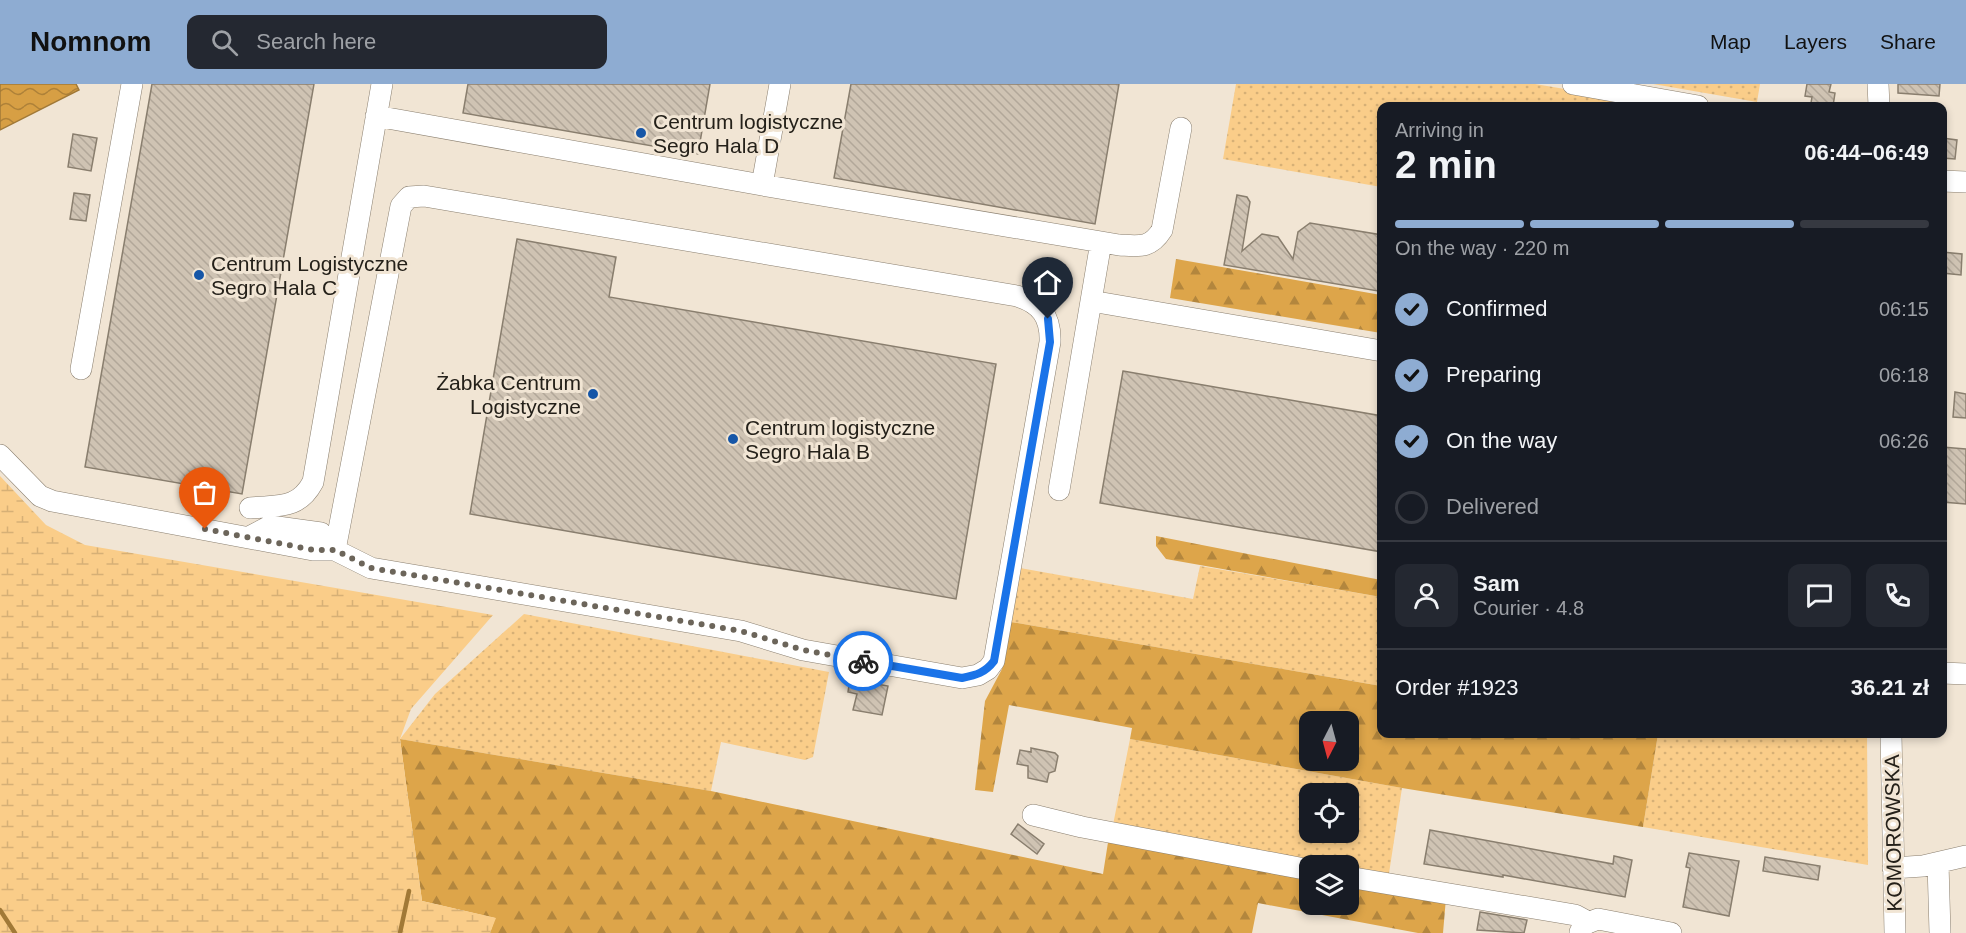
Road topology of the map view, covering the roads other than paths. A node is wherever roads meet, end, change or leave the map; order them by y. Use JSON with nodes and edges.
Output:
{"nodes":[{"id":1,"x":132,"y":84,"type":"edge"},
{"id":2,"x":382,"y":84,"type":"edge"},
{"id":3,"x":780,"y":84,"type":"edge"},
{"id":4,"x":1573,"y":84,"type":"edge"},
{"id":5,"x":1878,"y":84,"type":"edge"},
{"id":6,"x":1675,"y":102,"type":"edge"},
{"id":7,"x":1879,"y":102,"type":"edge"},
{"id":8,"x":376,"y":116,"type":"junction"},
{"id":9,"x":1181,"y":128,"type":"dead end"},
{"id":10,"x":1947,"y":181,"type":"edge"},
{"id":11,"x":1966,"y":182,"type":"edge"},
{"id":12,"x":762,"y":185,"type":"junction"},
{"id":13,"x":1101,"y":242,"type":"junction"},
{"id":14,"x":1091,"y":301,"type":"junction"},
{"id":15,"x":1377,"y":350,"type":"edge"},
{"id":16,"x":81,"y":369,"type":"dead end"},
{"id":17,"x":0,"y":454,"type":"edge"},
{"id":18,"x":1059,"y":490,"type":"dead end"},
{"id":19,"x":250,"y":507,"type":"dead end"},
{"id":20,"x":335,"y":550,"type":"junction"},
{"id":21,"x":1947,"y":673,"type":"edge"},
{"id":22,"x":1966,"y":674,"type":"edge"},
{"id":23,"x":1891,"y":738,"type":"edge"},
{"id":24,"x":1033,"y":815,"type":"dead end"},
{"id":25,"x":1966,"y":856,"type":"edge"},
{"id":26,"x":1938,"y":863,"type":"junction"},
{"id":27,"x":1299,"y":868,"type":"edge"},
{"id":28,"x":1893,"y":868,"type":"junction"},
{"id":29,"x":1359,"y":879,"type":"edge"},
{"id":30,"x":1584,"y":928,"type":"edge"},
{"id":31,"x":1671,"y":933,"type":"edge"},
{"id":32,"x":1895,"y":933,"type":"edge"},
{"id":33,"x":1940,"y":933,"type":"edge"}],
"edges":[{"from":1,"to":16,"type":"street"},
{"from":2,"to":8,"type":"street"},
{"from":3,"to":12,"type":"street"},
{"from":4,"to":6,"type":"street"},
{"from":5,"to":7,"type":"street"},
{"from":8,"to":12,"type":"street"},
{"from":8,"to":19,"type":"street"},
{"from":9,"to":13,"type":"street"},
{"from":10,"to":11,"type":"street"},
{"from":12,"to":13,"type":"street"},
{"from":13,"to":14,"type":"street"},
{"from":14,"to":15,"type":"street"},
{"from":14,"to":18,"type":"street"},
{"from":17,"to":20,"type":"street"},
{"from":20,"to":20,"type":"street"},
{"from":21,"to":22,"type":"street"},
{"from":23,"to":28,"type":"street","name":"KOMOROWSKA"},
{"from":24,"to":27,"type":"street"},
{"from":25,"to":26,"type":"street"},
{"from":26,"to":28,"type":"street"},
{"from":26,"to":33,"type":"street"},
{"from":28,"to":32,"type":"street","name":"KOMOROWSKA"},
{"from":29,"to":30,"type":"street"},
{"from":30,"to":31,"type":"street"}]}
